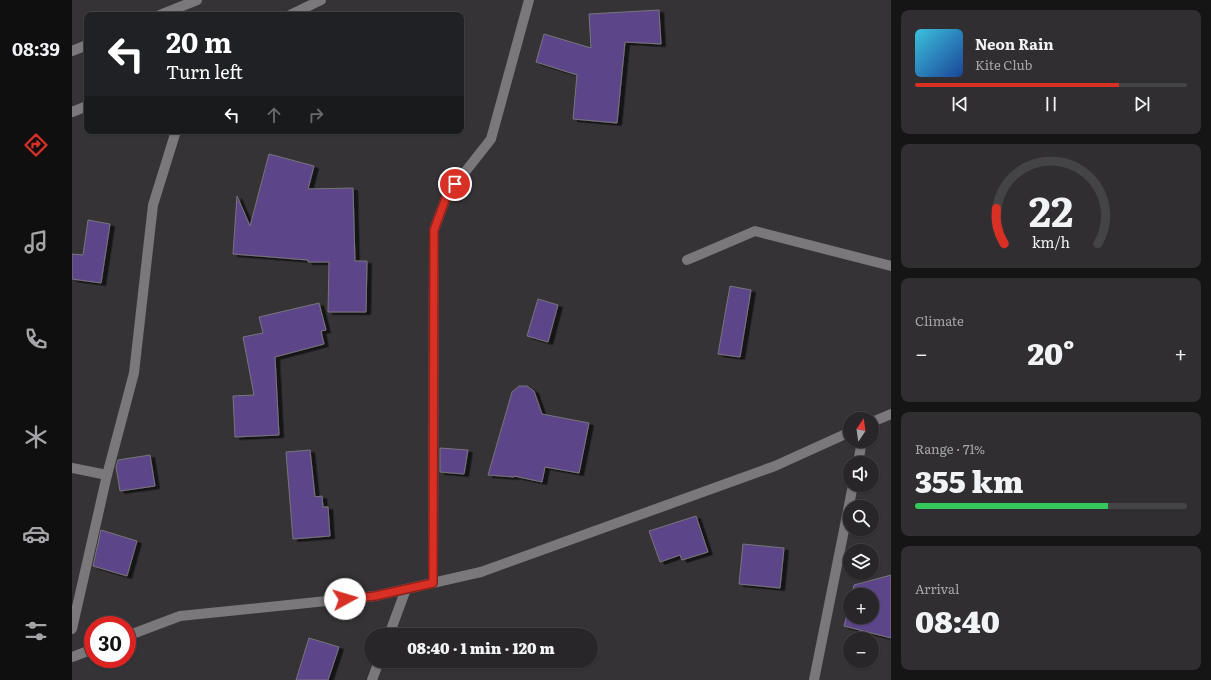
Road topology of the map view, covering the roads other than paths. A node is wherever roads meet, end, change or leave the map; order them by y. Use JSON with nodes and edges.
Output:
{"nodes":[{"id":1,"x":197,"y":0,"type":"edge"},
{"id":2,"x":321,"y":0,"type":"edge"},
{"id":3,"x":529,"y":0,"type":"edge"},
{"id":4,"x":167,"y":12,"type":"edge"},
{"id":5,"x":296,"y":12,"type":"edge"},
{"id":6,"x":84,"y":46,"type":"edge"},
{"id":7,"x":72,"y":51,"type":"edge"},
{"id":8,"x":84,"y":107,"type":"edge"},
{"id":9,"x":72,"y":112,"type":"edge"},
{"id":10,"x":175,"y":134,"type":"edge"},
{"id":11,"x":687,"y":260,"type":"dead end"},
{"id":12,"x":891,"y":266,"type":"edge"},
{"id":13,"x":891,"y":414,"type":"edge"},
{"id":14,"x":879,"y":419,"type":"edge"},
{"id":15,"x":843,"y":435,"type":"edge"},
{"id":16,"x":72,"y":468,"type":"edge"},
{"id":17,"x":107,"y":474,"type":"junction"},
{"id":18,"x":852,"y":492,"type":"edge"},
{"id":19,"x":433,"y":583,"type":"junction"},
{"id":20,"x":406,"y":589,"type":"junction"},
{"id":21,"x":392,"y":628,"type":"edge"},
{"id":22,"x":72,"y":629,"type":"edge"},
{"id":23,"x":136,"y":633,"type":"edge"},
{"id":24,"x":84,"y":652,"type":"edge"},
{"id":25,"x":72,"y":657,"type":"edge"},
{"id":26,"x":376,"y":668,"type":"edge"},
{"id":27,"x":372,"y":680,"type":"edge"},
{"id":28,"x":814,"y":680,"type":"edge"}],
"edges":[{"from":1,"to":4,"type":"street"},
{"from":2,"to":5,"type":"street"},
{"from":3,"to":19,"type":"street"},
{"from":6,"to":7,"type":"street"},
{"from":8,"to":9,"type":"street"},
{"from":10,"to":17,"type":"street"},
{"from":11,"to":12,"type":"street"},
{"from":13,"to":14,"type":"street"},
{"from":15,"to":19,"type":"street"},
{"from":16,"to":17,"type":"street"},
{"from":17,"to":22,"type":"street"},
{"from":18,"to":28,"type":"street"},
{"from":19,"to":20,"type":"street"},
{"from":20,"to":21,"type":"street"},
{"from":20,"to":23,"type":"street"},
{"from":24,"to":25,"type":"street"},
{"from":26,"to":27,"type":"street"}]}
